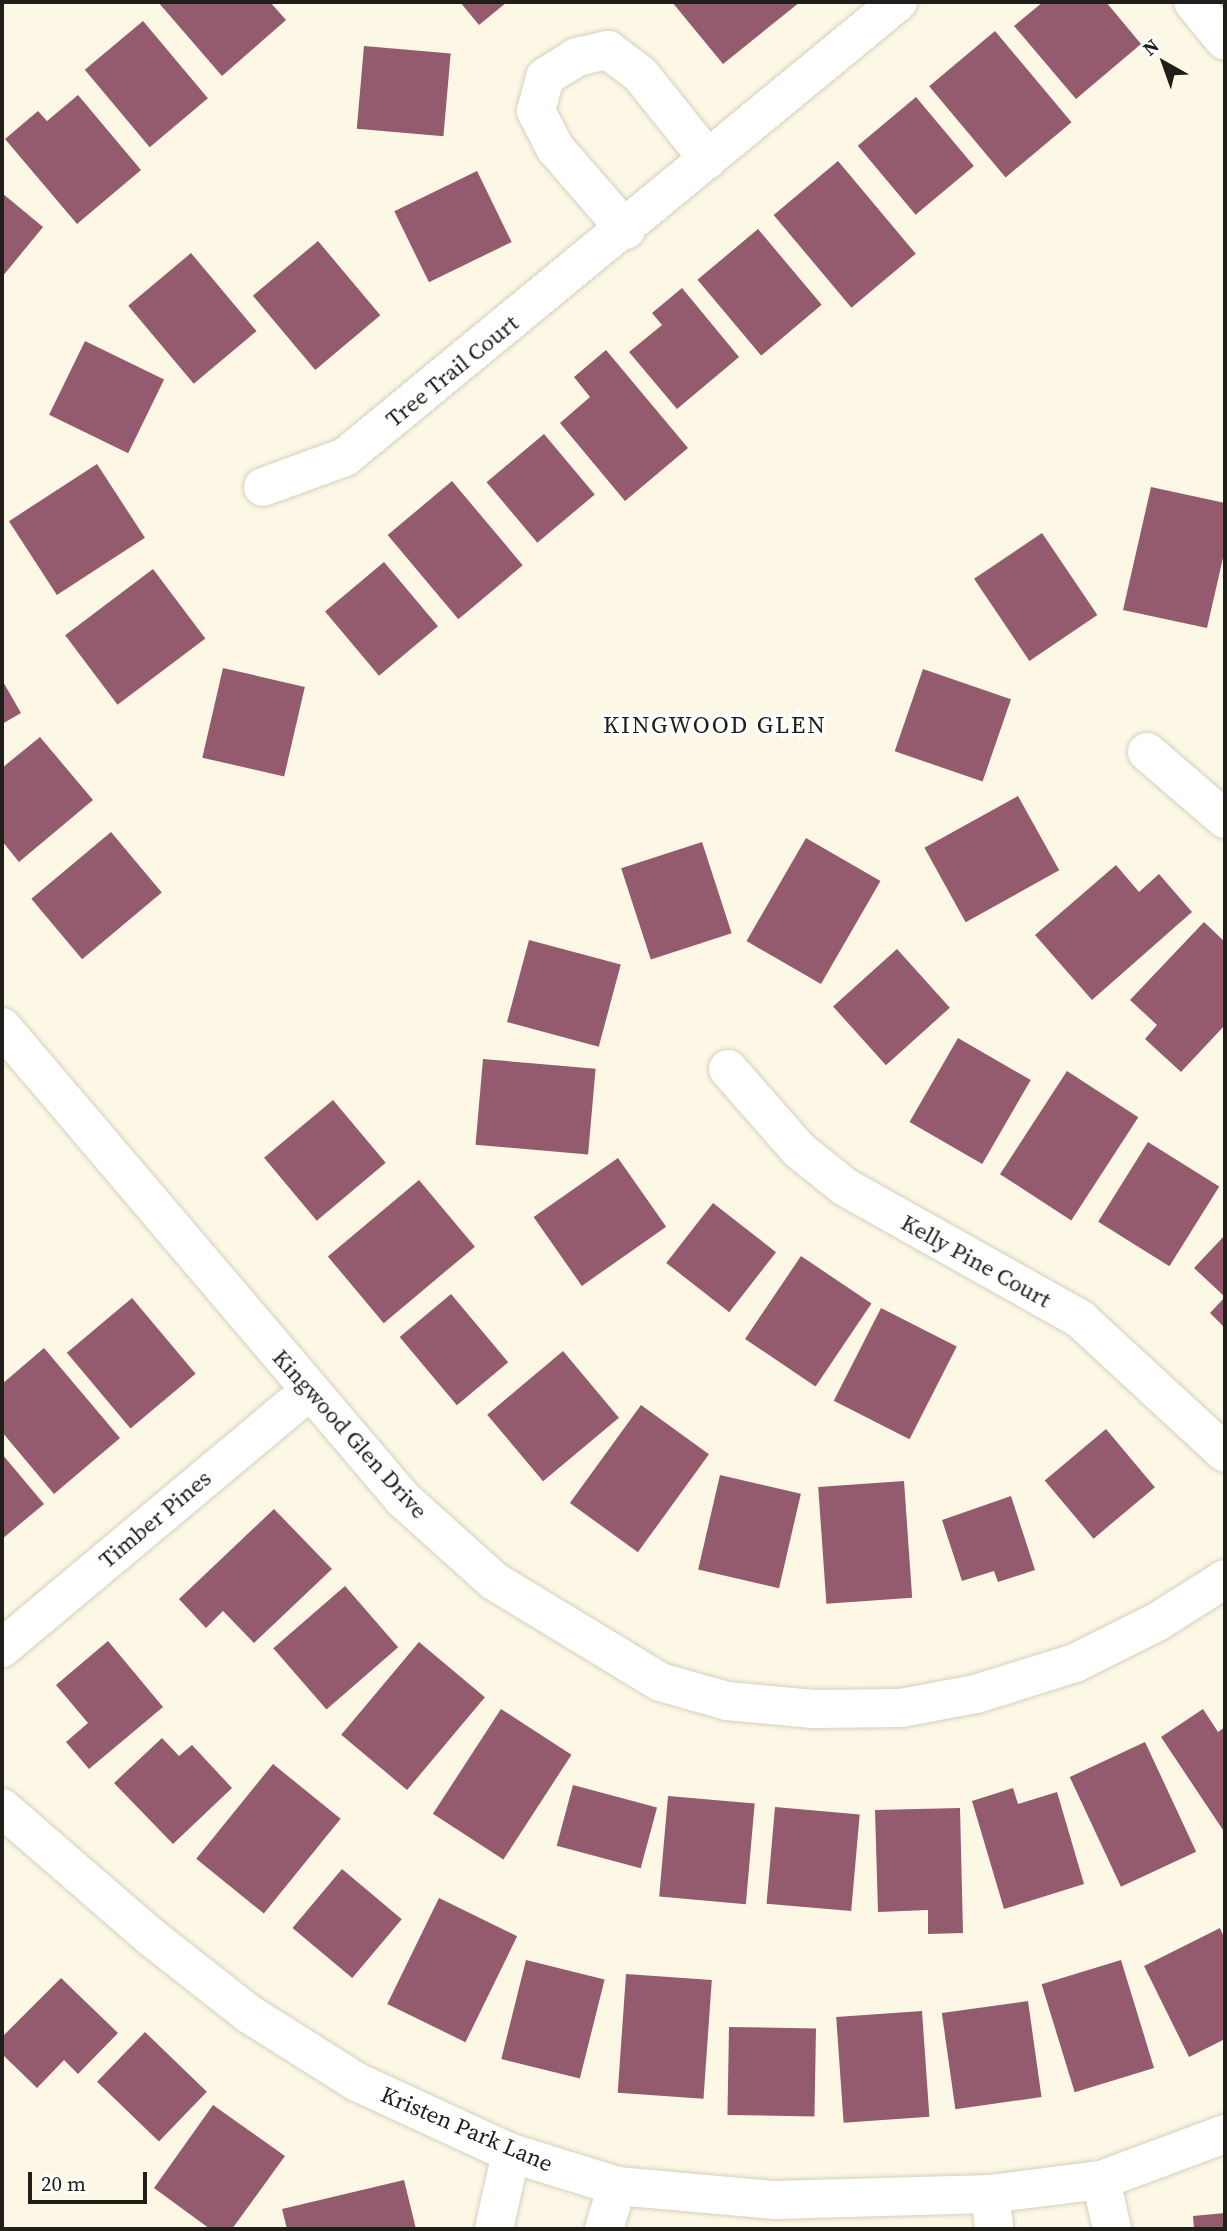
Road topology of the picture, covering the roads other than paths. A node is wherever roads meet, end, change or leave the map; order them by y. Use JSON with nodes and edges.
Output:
{"nodes":[{"id":1,"x":898,"y":2,"type":"edge"},
{"id":2,"x":1194,"y":2,"type":"edge"},
{"id":3,"x":1225,"y":41,"type":"edge"},
{"id":4,"x":708,"y":159,"type":"junction"},
{"id":5,"x":626,"y":230,"type":"junction"},
{"id":6,"x":263,"y":486,"type":"dead end"},
{"id":7,"x":1147,"y":752,"type":"dead end"},
{"id":8,"x":1225,"y":819,"type":"edge"},
{"id":9,"x":2,"y":1027,"type":"edge"},
{"id":10,"x":728,"y":1069,"type":"dead end"},
{"id":11,"x":309,"y":1391,"type":"junction"},
{"id":12,"x":1225,"y":1453,"type":"edge"},
{"id":13,"x":1225,"y":1579,"type":"edge"},
{"id":14,"x":2,"y":1648,"type":"edge"},
{"id":15,"x":2,"y":1808,"type":"edge"},
{"id":16,"x":1225,"y":2134,"type":"edge"},
{"id":17,"x":511,"y":2153,"type":"junction"},
{"id":18,"x":1101,"y":2180,"type":"junction"},
{"id":19,"x":617,"y":2186,"type":"junction"},
{"id":20,"x":992,"y":2212,"type":"edge"},
{"id":21,"x":494,"y":2229,"type":"edge"},
{"id":22,"x":604,"y":2229,"type":"edge"},
{"id":23,"x":1112,"y":2229,"type":"edge"}],
"edges":[{"from":1,"to":4,"type":"street","name":"Tree Trail Court"},
{"from":2,"to":3,"type":"street"},
{"from":4,"to":5,"type":"street","name":"Tree Trail Court"},
{"from":4,"to":5,"type":"street"},
{"from":5,"to":6,"type":"street","name":"Tree Trail Court"},
{"from":7,"to":8,"type":"street"},
{"from":9,"to":11,"type":"street","name":"Kingwood Glen Drive"},
{"from":10,"to":12,"type":"street","name":"Kelly Pine Court"},
{"from":11,"to":13,"type":"street","name":"Kingwood Glen Drive"},
{"from":11,"to":14,"type":"street","name":"Timber Pines"},
{"from":15,"to":17,"type":"street","name":"Kristen Park Lane"},
{"from":16,"to":18,"type":"street","name":"Kristen Park Lane"},
{"from":17,"to":19,"type":"street","name":"Kristen Park Lane"},
{"from":17,"to":21,"type":"street"},
{"from":18,"to":20,"type":"street","name":"Kristen Park Lane"},
{"from":18,"to":23,"type":"street"},
{"from":19,"to":20,"type":"street","name":"Kristen Park Lane"},
{"from":19,"to":22,"type":"street"}]}
